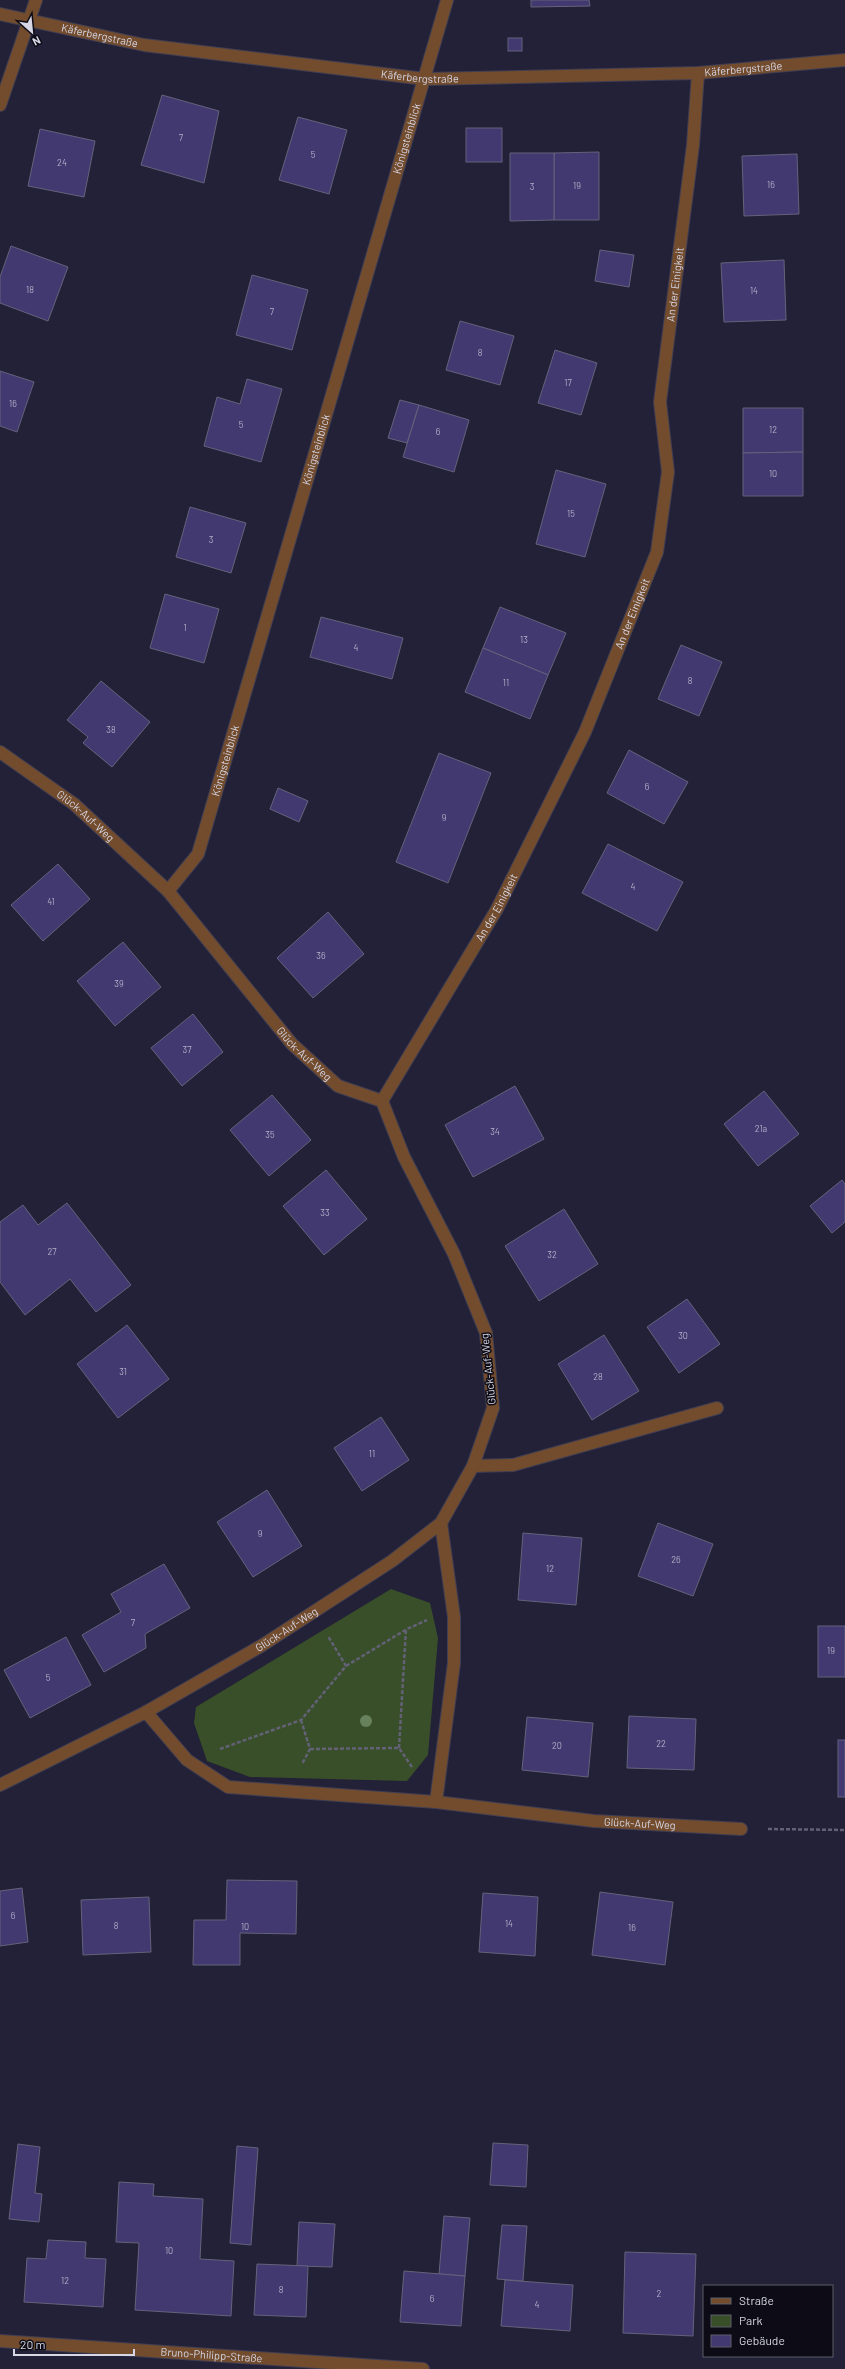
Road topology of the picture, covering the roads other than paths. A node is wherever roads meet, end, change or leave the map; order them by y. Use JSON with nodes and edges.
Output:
{"nodes":[{"id":1,"x":36,"y":0,"type":"edge"},
{"id":2,"x":447,"y":0,"type":"edge"},
{"id":3,"x":0,"y":14,"type":"edge"},
{"id":4,"x":31,"y":20,"type":"junction"},
{"id":5,"x":845,"y":60,"type":"edge"},
{"id":6,"x":698,"y":73,"type":"junction"},
{"id":7,"x":426,"y":79,"type":"junction"},
{"id":8,"x":0,"y":105,"type":"edge"},
{"id":9,"x":0,"y":752,"type":"edge"},
{"id":10,"x":168,"y":891,"type":"junction"},
{"id":11,"x":382,"y":1101,"type":"junction"},
{"id":12,"x":717,"y":1408,"type":"dead end"},
{"id":13,"x":473,"y":1466,"type":"junction"},
{"id":14,"x":441,"y":1524,"type":"junction"},
{"id":15,"x":146,"y":1712,"type":"junction"},
{"id":16,"x":0,"y":1785,"type":"edge"},
{"id":17,"x":436,"y":1802,"type":"junction"},
{"id":18,"x":741,"y":1829,"type":"road end"},
{"id":19,"x":0,"y":2341,"type":"edge"},
{"id":20,"x":423,"y":2369,"type":"edge"}],
"edges":[{"from":1,"to":4,"type":"street"},
{"from":2,"to":7,"type":"street","name":"Königsteinblick"},
{"from":3,"to":4,"type":"street","name":"Käferbergstraße"},
{"from":4,"to":7,"type":"street","name":"Käferbergstraße"},
{"from":4,"to":8,"type":"street"},
{"from":5,"to":6,"type":"street","name":"Käferbergstraße"},
{"from":6,"to":7,"type":"street","name":"Käferbergstraße"},
{"from":6,"to":11,"type":"street","name":"An der Einigkeit"},
{"from":7,"to":10,"type":"street","name":"Königsteinblick"},
{"from":9,"to":10,"type":"street","name":"Glück-Auf-Weg"},
{"from":10,"to":11,"type":"street","name":"Glück-Auf-Weg"},
{"from":11,"to":13,"type":"street","name":"Glück-Auf-Weg"},
{"from":12,"to":13,"type":"street"},
{"from":13,"to":14,"type":"street","name":"Glück-Auf-Weg"},
{"from":14,"to":15,"type":"street","name":"Glück-Auf-Weg"},
{"from":14,"to":17,"type":"street"},
{"from":15,"to":16,"type":"street","name":"Glück-Auf-Weg"},
{"from":15,"to":17,"type":"street","name":"Glück-Auf-Weg"},
{"from":17,"to":18,"type":"street","name":"Glück-Auf-Weg"},
{"from":19,"to":20,"type":"street","name":"Bruno-Philipp-Straße"}]}
